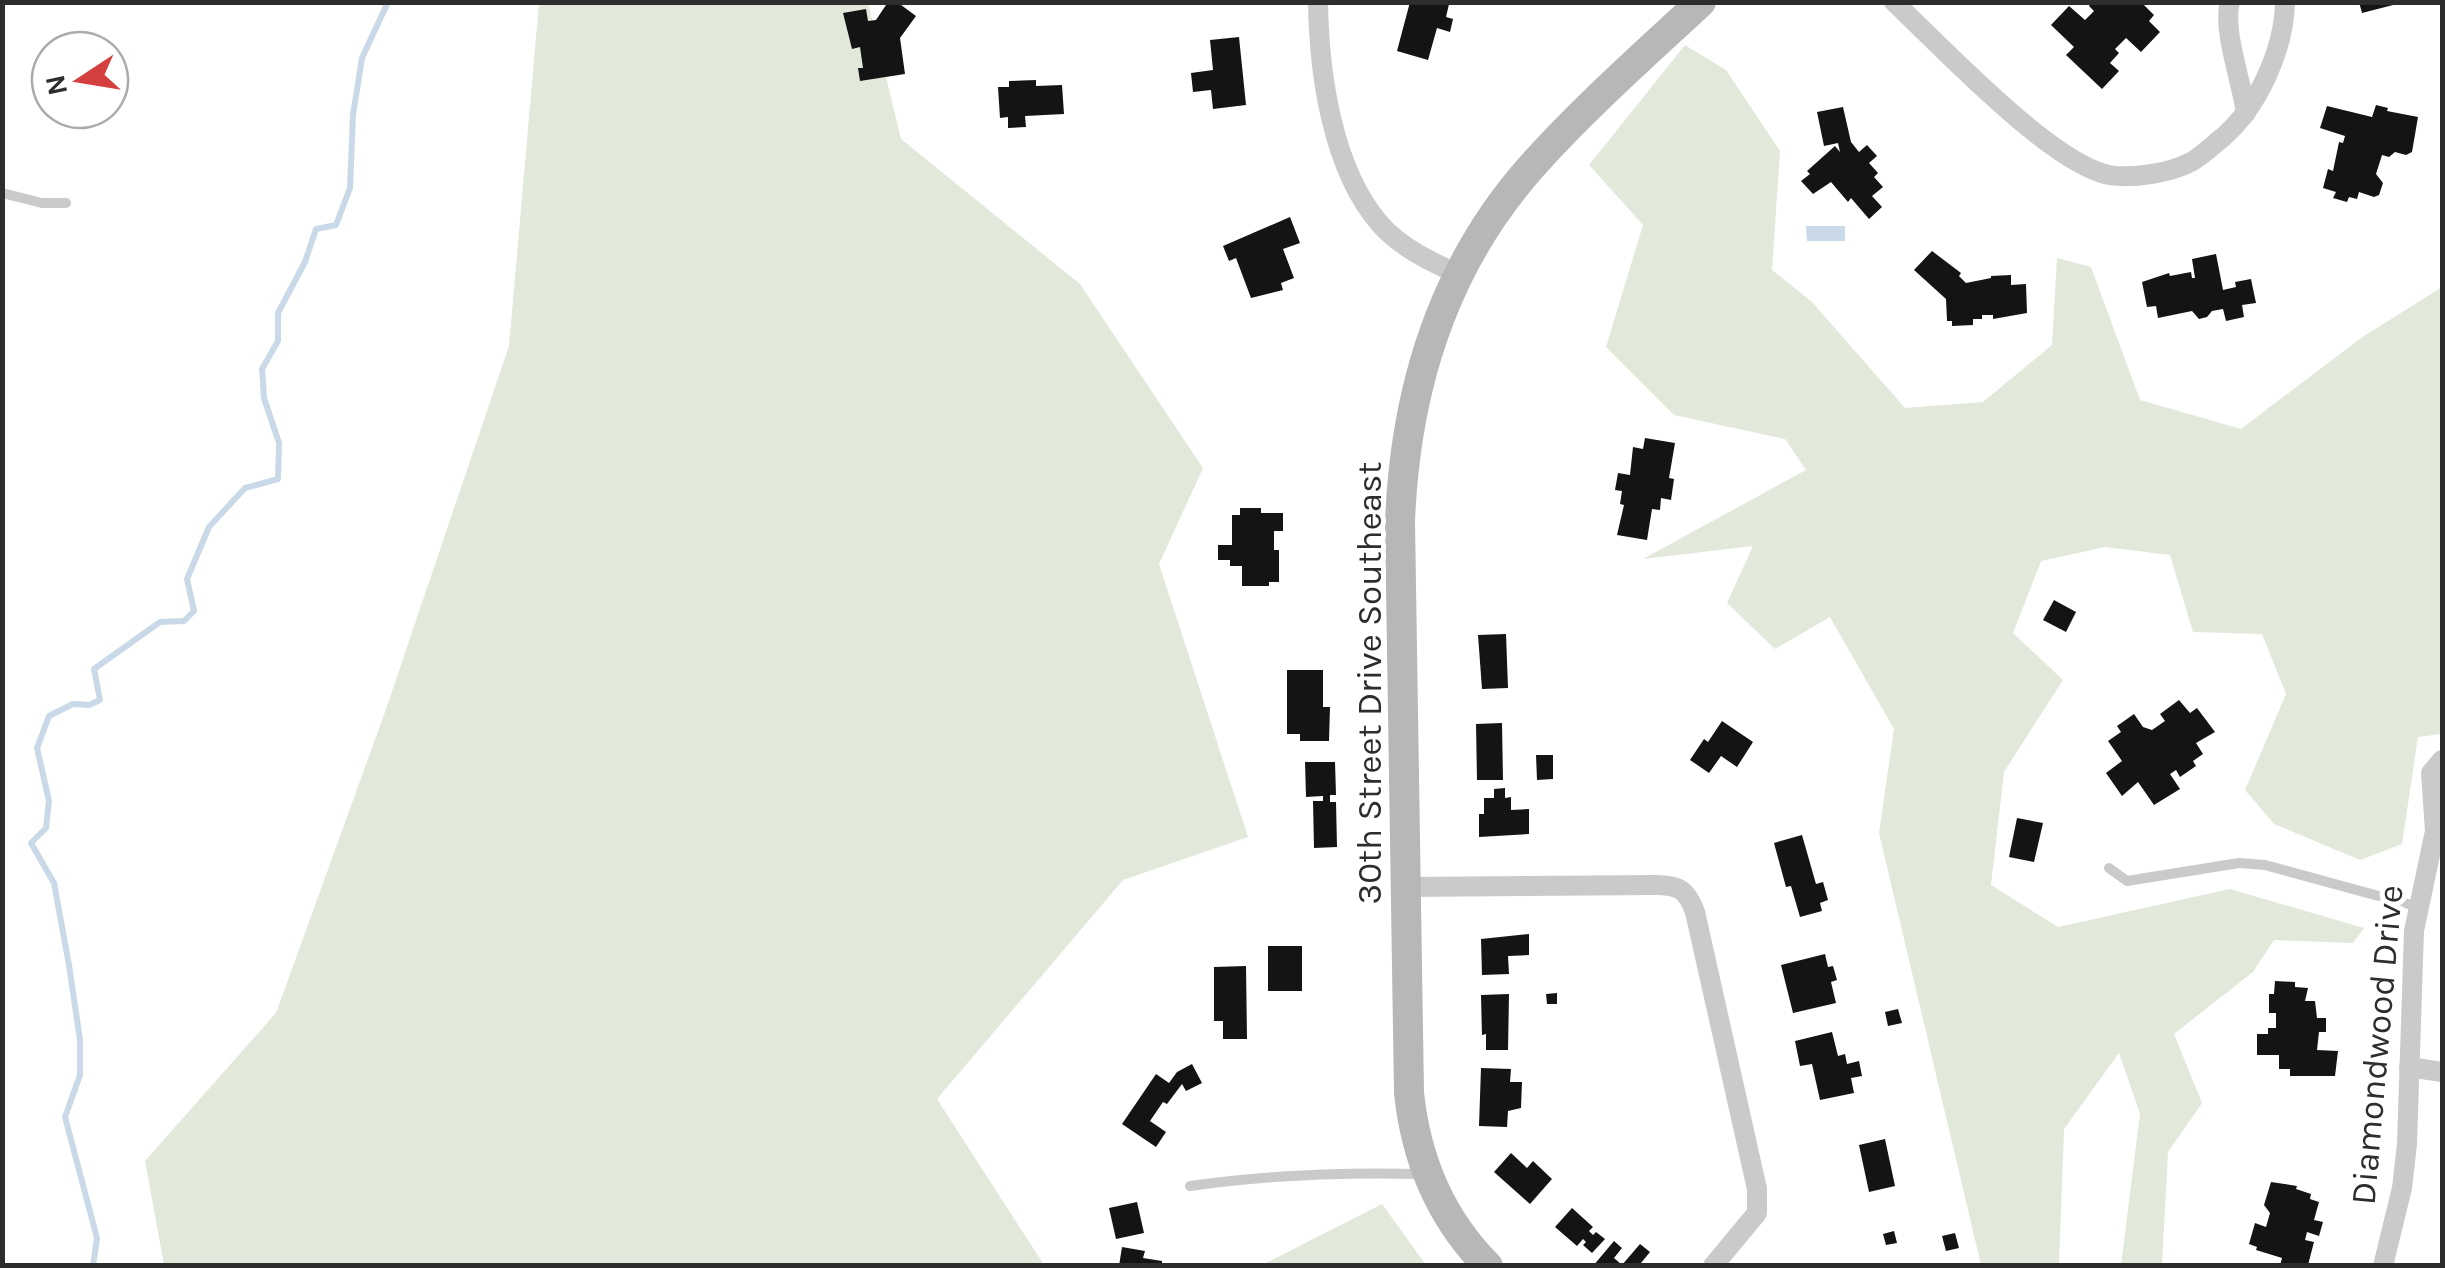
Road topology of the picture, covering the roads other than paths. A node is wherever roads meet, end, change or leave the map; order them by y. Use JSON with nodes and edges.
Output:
{"nodes":[{"id":1,"x":1318,"y":2,"type":"edge"},
{"id":2,"x":1701,"y":2,"type":"edge"},
{"id":3,"x":1894,"y":2,"type":"edge"},
{"id":4,"x":2230,"y":2,"type":"edge"},
{"id":5,"x":2285,"y":2,"type":"edge"},
{"id":6,"x":2246,"y":113,"type":"junction"},
{"id":7,"x":2,"y":192,"type":"edge"},
{"id":8,"x":66,"y":203,"type":"dead end"},
{"id":9,"x":1458,"y":274,"type":"junction"},
{"id":10,"x":2442,"y":760,"type":"edge"},
{"id":11,"x":2439,"y":827,"type":"edge"},
{"id":12,"x":2108,"y":868,"type":"dead end"},
{"id":13,"x":1406,"y":887,"type":"junction"},
{"id":14,"x":2419,"y":907,"type":"junction"},
{"id":15,"x":2409,"y":1068,"type":"junction"},
{"id":16,"x":2442,"y":1072,"type":"edge"},
{"id":17,"x":1427,"y":1174,"type":"junction"},
{"id":18,"x":1190,"y":1186,"type":"dead end"},
{"id":19,"x":1488,"y":1266,"type":"edge"},
{"id":20,"x":1712,"y":1266,"type":"edge"},
{"id":21,"x":2383,"y":1266,"type":"edge"}],
"edges":[{"from":1,"to":9,"type":"street"},
{"from":2,"to":9,"type":"main road","name":"30th Street Drive Southeast"},
{"from":3,"to":6,"type":"street"},
{"from":4,"to":6,"type":"street"},
{"from":5,"to":6,"type":"street"},
{"from":7,"to":8,"type":"lane"},
{"from":9,"to":13,"type":"main road","name":"30th Street Drive Southeast"},
{"from":10,"to":11,"type":"street","name":"Diamondwood Drive"},
{"from":11,"to":14,"type":"street","name":"Diamondwood Drive"},
{"from":12,"to":14,"type":"lane"},
{"from":13,"to":17,"type":"main road","name":"30th Street Drive Southeast"},
{"from":13,"to":20,"type":"street"},
{"from":14,"to":15,"type":"street","name":"Diamondwood Drive"},
{"from":15,"to":16,"type":"street"},
{"from":15,"to":21,"type":"street","name":"Diamondwood Drive"},
{"from":17,"to":18,"type":"lane"},
{"from":17,"to":19,"type":"main road","name":"30th Street Drive Southeast"}]}
